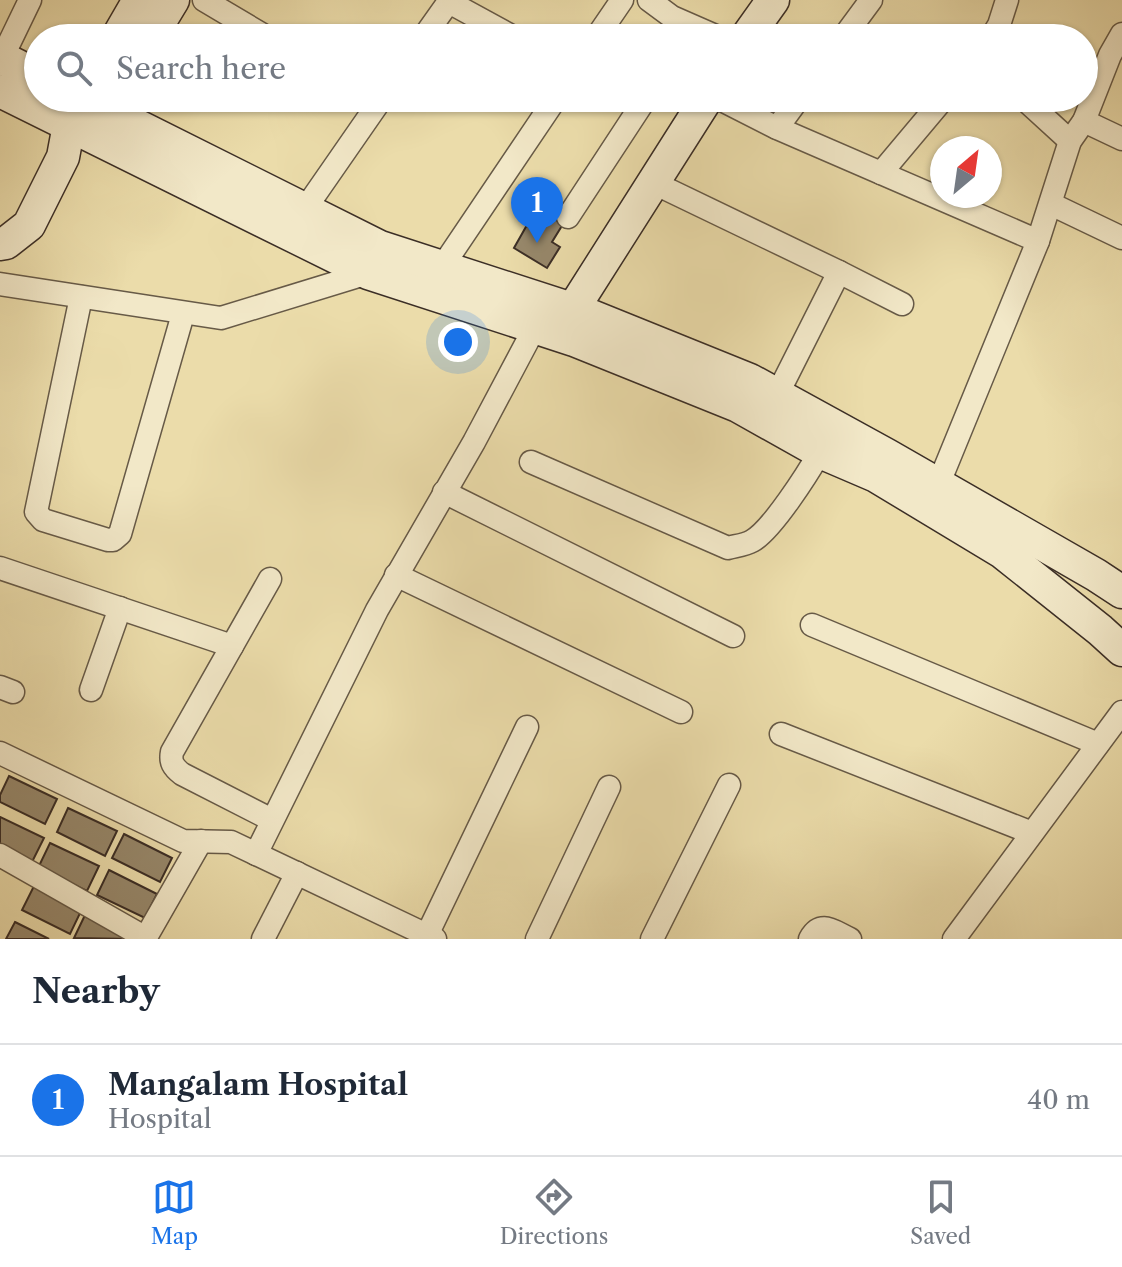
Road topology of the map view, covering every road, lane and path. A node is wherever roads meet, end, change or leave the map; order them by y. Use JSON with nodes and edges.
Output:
{"nodes":[{"id":1,"x":30,"y":0,"type":"edge"},
{"id":2,"x":139,"y":0,"type":"edge"},
{"id":3,"x":173,"y":0,"type":"edge"},
{"id":4,"x":204,"y":0,"type":"edge"},
{"id":5,"x":622,"y":0,"type":"edge"},
{"id":6,"x":649,"y":0,"type":"edge"},
{"id":7,"x":773,"y":0,"type":"edge"},
{"id":8,"x":871,"y":0,"type":"edge"},
{"id":9,"x":1007,"y":0,"type":"edge"},
{"id":10,"x":449,"y":1,"type":"edge"},
{"id":11,"x":125,"y":24,"type":"edge"},
{"id":12,"x":158,"y":24,"type":"edge"},
{"id":13,"x":244,"y":24,"type":"edge"},
{"id":14,"x":433,"y":24,"type":"edge"},
{"id":15,"x":490,"y":24,"type":"edge"},
{"id":16,"x":606,"y":24,"type":"edge"},
{"id":17,"x":680,"y":24,"type":"edge"},
{"id":18,"x":756,"y":24,"type":"edge"},
{"id":19,"x":853,"y":24,"type":"edge"},
{"id":20,"x":999,"y":24,"type":"edge"},
{"id":21,"x":1122,"y":34,"type":"edge"},
{"id":22,"x":1,"y":57,"type":"edge"},
{"id":23,"x":24,"y":69,"type":"edge"},
{"id":24,"x":1098,"y":85,"type":"edge"},
{"id":25,"x":0,"y":91,"type":"edge"},
{"id":26,"x":24,"y":96,"type":"edge"},
{"id":27,"x":88,"y":112,"type":"edge"},
{"id":28,"x":95,"y":112,"type":"edge"},
{"id":29,"x":96,"y":112,"type":"edge"},
{"id":30,"x":372,"y":112,"type":"edge"},
{"id":31,"x":547,"y":112,"type":"edge"},
{"id":32,"x":637,"y":112,"type":"edge"},
{"id":33,"x":698,"y":112,"type":"edge"},
{"id":34,"x":746,"y":112,"type":"edge"},
{"id":35,"x":789,"y":112,"type":"edge"},
{"id":36,"x":932,"y":112,"type":"edge"},
{"id":37,"x":1038,"y":112,"type":"edge"},
{"id":38,"x":1088,"y":112,"type":"edge"},
{"id":39,"x":1084,"y":121,"type":"junction"},
{"id":40,"x":777,"y":128,"type":"junction"},
{"id":41,"x":1122,"y":139,"type":"edge"},
{"id":42,"x":1070,"y":141,"type":"junction"},
{"id":43,"x":881,"y":173,"type":"junction"},
{"id":44,"x":654,"y":183,"type":"junction"},
{"id":45,"x":1051,"y":204,"type":"junction"},
{"id":46,"x":305,"y":209,"type":"junction"},
{"id":47,"x":568,"y":217,"type":"dead end"},
{"id":48,"x":1122,"y":238,"type":"edge"},
{"id":49,"x":1038,"y":241,"type":"junction"},
{"id":50,"x":2,"y":251,"type":"edge"},
{"id":51,"x":442,"y":267,"type":"junction"},
{"id":52,"x":839,"y":272,"type":"junction"},
{"id":53,"x":368,"y":273,"type":"junction"},
{"id":54,"x":0,"y":284,"type":"edge"},
{"id":55,"x":81,"y":297,"type":"junction"},
{"id":56,"x":902,"y":304,"type":"dead end"},
{"id":57,"x":183,"y":314,"type":"junction"},
{"id":58,"x":556,"y":324,"type":"junction"},
{"id":59,"x":777,"y":395,"type":"junction"},
{"id":60,"x":820,"y":452,"type":"junction"},
{"id":61,"x":531,"y":462,"type":"dead end"},
{"id":62,"x":444,"y":492,"type":"junction"},
{"id":63,"x":934,"y":496,"type":"junction"},
{"id":64,"x":0,"y":568,"type":"edge"},
{"id":65,"x":396,"y":575,"type":"junction"},
{"id":66,"x":270,"y":579,"type":"dead end"},
{"id":67,"x":1122,"y":592,"type":"edge"},
{"id":68,"x":120,"y":608,"type":"junction"},
{"id":69,"x":812,"y":625,"type":"dead end"},
{"id":70,"x":733,"y":636,"type":"dead end"},
{"id":71,"x":232,"y":646,"type":"junction"},
{"id":72,"x":1122,"y":650,"type":"edge"},
{"id":73,"x":91,"y":690,"type":"dead end"},
{"id":74,"x":681,"y":712,"type":"dead end"},
{"id":75,"x":1122,"y":712,"type":"edge"},
{"id":76,"x":527,"y":727,"type":"dead end"},
{"id":77,"x":781,"y":734,"type":"dead end"},
{"id":78,"x":1098,"y":744,"type":"junction"},
{"id":79,"x":0,"y":753,"type":"edge"},
{"id":80,"x":729,"y":785,"type":"dead end"},
{"id":81,"x":609,"y":787,"type":"dead end"},
{"id":82,"x":272,"y":820,"type":"junction"},
{"id":83,"x":1032,"y":833,"type":"junction"},
{"id":84,"x":201,"y":841,"type":"junction"},
{"id":85,"x":256,"y":854,"type":"junction"},
{"id":86,"x":0,"y":855,"type":"edge"},
{"id":87,"x":297,"y":873,"type":"junction"},
{"id":88,"x":431,"y":937,"type":"edge"},
{"id":89,"x":146,"y":938,"type":"edge"},
{"id":90,"x":263,"y":939,"type":"edge"},
{"id":91,"x":537,"y":939,"type":"edge"},
{"id":92,"x":652,"y":939,"type":"edge"},
{"id":93,"x":810,"y":939,"type":"edge"},
{"id":94,"x":850,"y":939,"type":"edge"},
{"id":95,"x":954,"y":939,"type":"edge"}],
"edges":[{"from":1,"to":22,"type":"street"},
{"from":2,"to":11,"type":"main road"},
{"from":3,"to":12,"type":"main road"},
{"from":4,"to":13,"type":"street"},
{"from":5,"to":16,"type":"street"},
{"from":6,"to":17,"type":"street"},
{"from":7,"to":18,"type":"main road"},
{"from":8,"to":19,"type":"street"},
{"from":9,"to":20,"type":"street"},
{"from":10,"to":14,"type":"street"},
{"from":10,"to":15,"type":"street"},
{"from":21,"to":24,"type":"street"},
{"from":22,"to":23,"type":"main road"},
{"from":25,"to":26,"type":"main road"},
{"from":27,"to":50,"type":"main road"},
{"from":28,"to":53,"type":"main road"},
{"from":29,"to":46,"type":"main road"},
{"from":30,"to":46,"type":"street"},
{"from":31,"to":51,"type":"street"},
{"from":32,"to":47,"type":"street"},
{"from":33,"to":44,"type":"main road"},
{"from":34,"to":40,"type":"street"},
{"from":35,"to":40,"type":"street"},
{"from":36,"to":43,"type":"street"},
{"from":37,"to":42,"type":"street"},
{"from":38,"to":39,"type":"street"},
{"from":39,"to":41,"type":"street"},
{"from":39,"to":42,"type":"street"},
{"from":40,"to":43,"type":"street"},
{"from":42,"to":45,"type":"street"},
{"from":43,"to":49,"type":"street"},
{"from":44,"to":52,"type":"street"},
{"from":44,"to":58,"type":"main road"},
{"from":45,"to":48,"type":"street"},
{"from":45,"to":49,"type":"street"},
{"from":46,"to":51,"type":"main road"},
{"from":49,"to":63,"type":"street"},
{"from":51,"to":58,"type":"main road"},
{"from":52,"to":56,"type":"street"},
{"from":52,"to":59,"type":"street"},
{"from":53,"to":57,"type":"street"},
{"from":53,"to":58,"type":"main road"},
{"from":54,"to":55,"type":"street"},
{"from":55,"to":57,"type":"street"},
{"from":55,"to":57,"type":"street"},
{"from":58,"to":59,"type":"main road"},
{"from":58,"to":60,"type":"main road"},
{"from":58,"to":62,"type":"street"},
{"from":59,"to":63,"type":"main road"},
{"from":60,"to":61,"type":"street"},
{"from":60,"to":63,"type":"main road"},
{"from":62,"to":65,"type":"street"},
{"from":62,"to":70,"type":"street"},
{"from":63,"to":67,"type":"main road"},
{"from":63,"to":72,"type":"main road"},
{"from":64,"to":68,"type":"street"},
{"from":65,"to":74,"type":"street"},
{"from":65,"to":82,"type":"street"},
{"from":66,"to":71,"type":"street"},
{"from":68,"to":71,"type":"street"},
{"from":68,"to":73,"type":"street"},
{"from":69,"to":78,"type":"street"},
{"from":71,"to":82,"type":"street"},
{"from":75,"to":78,"type":"street"},
{"from":76,"to":88,"type":"street"},
{"from":77,"to":83,"type":"street"},
{"from":78,"to":83,"type":"street"},
{"from":79,"to":84,"type":"street"},
{"from":80,"to":92,"type":"street"},
{"from":81,"to":91,"type":"street"},
{"from":82,"to":85,"type":"street"},
{"from":83,"to":95,"type":"street"},
{"from":84,"to":85,"type":"street"},
{"from":84,"to":89,"type":"street"},
{"from":85,"to":87,"type":"street"},
{"from":86,"to":89,"type":"street"},
{"from":87,"to":88,"type":"street"},
{"from":87,"to":90,"type":"street"},
{"from":93,"to":94,"type":"street"}]}
